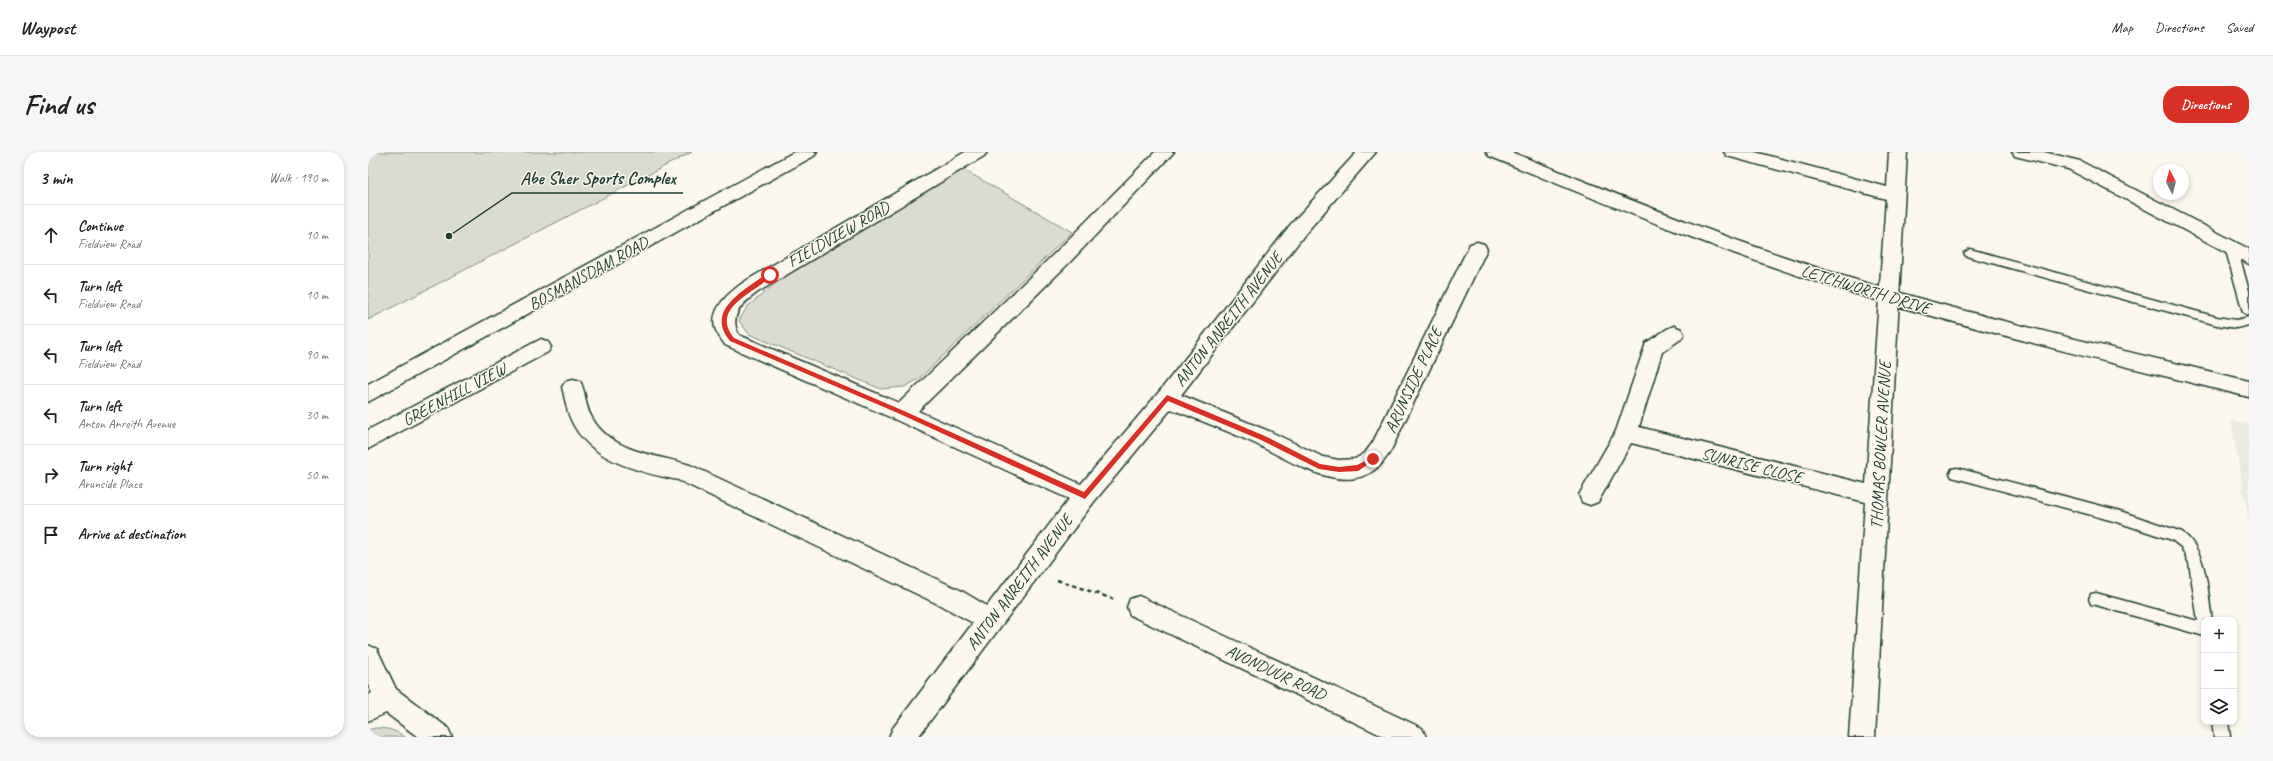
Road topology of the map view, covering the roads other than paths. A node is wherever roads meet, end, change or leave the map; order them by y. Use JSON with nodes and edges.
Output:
{"nodes":[{"id":1,"x":808,"y":152,"type":"edge"},
{"id":2,"x":978,"y":152,"type":"edge"},
{"id":3,"x":1165,"y":152,"type":"edge"},
{"id":4,"x":1367,"y":152,"type":"edge"},
{"id":5,"x":1494,"y":152,"type":"edge"},
{"id":6,"x":1733,"y":152,"type":"edge"},
{"id":7,"x":1898,"y":152,"type":"edge"},
{"id":8,"x":2021,"y":152,"type":"edge"},
{"id":9,"x":1895,"y":195,"type":"junction"},
{"id":10,"x":2231,"y":247,"type":"junction"},
{"id":11,"x":1477,"y":249,"type":"dead end"},
{"id":12,"x":1970,"y":253,"type":"dead end"},
{"id":13,"x":2249,"y":257,"type":"edge"},
{"id":14,"x":1888,"y":296,"type":"junction"},
{"id":15,"x":2249,"y":312,"type":"edge"},
{"id":16,"x":2249,"y":322,"type":"edge"},
{"id":17,"x":1674,"y":334,"type":"dead end"},
{"id":18,"x":541,"y":347,"type":"dead end"},
{"id":19,"x":573,"y":388,"type":"dead end"},
{"id":20,"x":2249,"y":389,"type":"edge"},
{"id":21,"x":368,"y":394,"type":"edge"},
{"id":22,"x":1167,"y":398,"type":"junction"},
{"id":23,"x":902,"y":412,"type":"junction"},
{"id":24,"x":1626,"y":433,"type":"junction"},
{"id":25,"x":368,"y":440,"type":"edge"},
{"id":26,"x":1956,"y":474,"type":"dead end"},
{"id":27,"x":1590,"y":495,"type":"dead end"},
{"id":28,"x":1085,"y":496,"type":"junction"},
{"id":29,"x":1878,"y":496,"type":"junction"},
{"id":30,"x":2096,"y":599,"type":"dead end"},
{"id":31,"x":1139,"y":607,"type":"road end"},
{"id":32,"x":2205,"y":617,"type":"edge"},
{"id":33,"x":990,"y":620,"type":"junction"},
{"id":34,"x":2201,"y":628,"type":"edge"},
{"id":35,"x":368,"y":657,"type":"edge"},
{"id":36,"x":377,"y":704,"type":"edge"},
{"id":37,"x":2220,"y":725,"type":"edge"},
{"id":38,"x":439,"y":737,"type":"edge"},
{"id":39,"x":902,"y":737,"type":"edge"},
{"id":40,"x":1413,"y":737,"type":"edge"},
{"id":41,"x":1862,"y":737,"type":"edge"},
{"id":42,"x":2222,"y":737,"type":"edge"}],
"edges":[{"from":1,"to":21,"type":"street","name":"BOSMANSDAM ROAD"},
{"from":2,"to":23,"type":"street","name":"FIELDVIEW ROAD"},
{"from":3,"to":23,"type":"street"},
{"from":4,"to":22,"type":"street","name":"ANTON ANREITH AVENUE"},
{"from":5,"to":14,"type":"street","name":"LETCHWORTH DRIVE"},
{"from":6,"to":9,"type":"street"},
{"from":7,"to":9,"type":"street","name":"THOMAS BOWLER AVENUE"},
{"from":8,"to":10,"type":"street"},
{"from":9,"to":14,"type":"street","name":"THOMAS BOWLER AVENUE"},
{"from":10,"to":13,"type":"street"},
{"from":10,"to":15,"type":"lane"},
{"from":11,"to":22,"type":"street","name":"ARUNSIDE PLACE"},
{"from":12,"to":16,"type":"lane"},
{"from":14,"to":20,"type":"street","name":"LETCHWORTH DRIVE"},
{"from":14,"to":29,"type":"street","name":"THOMAS BOWLER AVENUE"},
{"from":17,"to":24,"type":"street"},
{"from":18,"to":25,"type":"street","name":"GREENHILL VIEW"},
{"from":19,"to":33,"type":"street"},
{"from":22,"to":28,"type":"street","name":"ANTON ANREITH AVENUE"},
{"from":23,"to":28,"type":"street","name":"FIELDVIEW ROAD"},
{"from":24,"to":27,"type":"street"},
{"from":24,"to":29,"type":"street","name":"SUNRISE CLOSE"},
{"from":26,"to":32,"type":"lane"},
{"from":28,"to":33,"type":"street","name":"ANTON ANREITH AVENUE"},
{"from":29,"to":41,"type":"street","name":"THOMAS BOWLER AVENUE"},
{"from":30,"to":34,"type":"lane"},
{"from":31,"to":40,"type":"street","name":"AVONDUUR ROAD"},
{"from":33,"to":39,"type":"street","name":"ANTON ANREITH AVENUE"},
{"from":35,"to":36,"type":"street"},
{"from":36,"to":38,"type":"street"},
{"from":37,"to":42,"type":"lane"}]}
